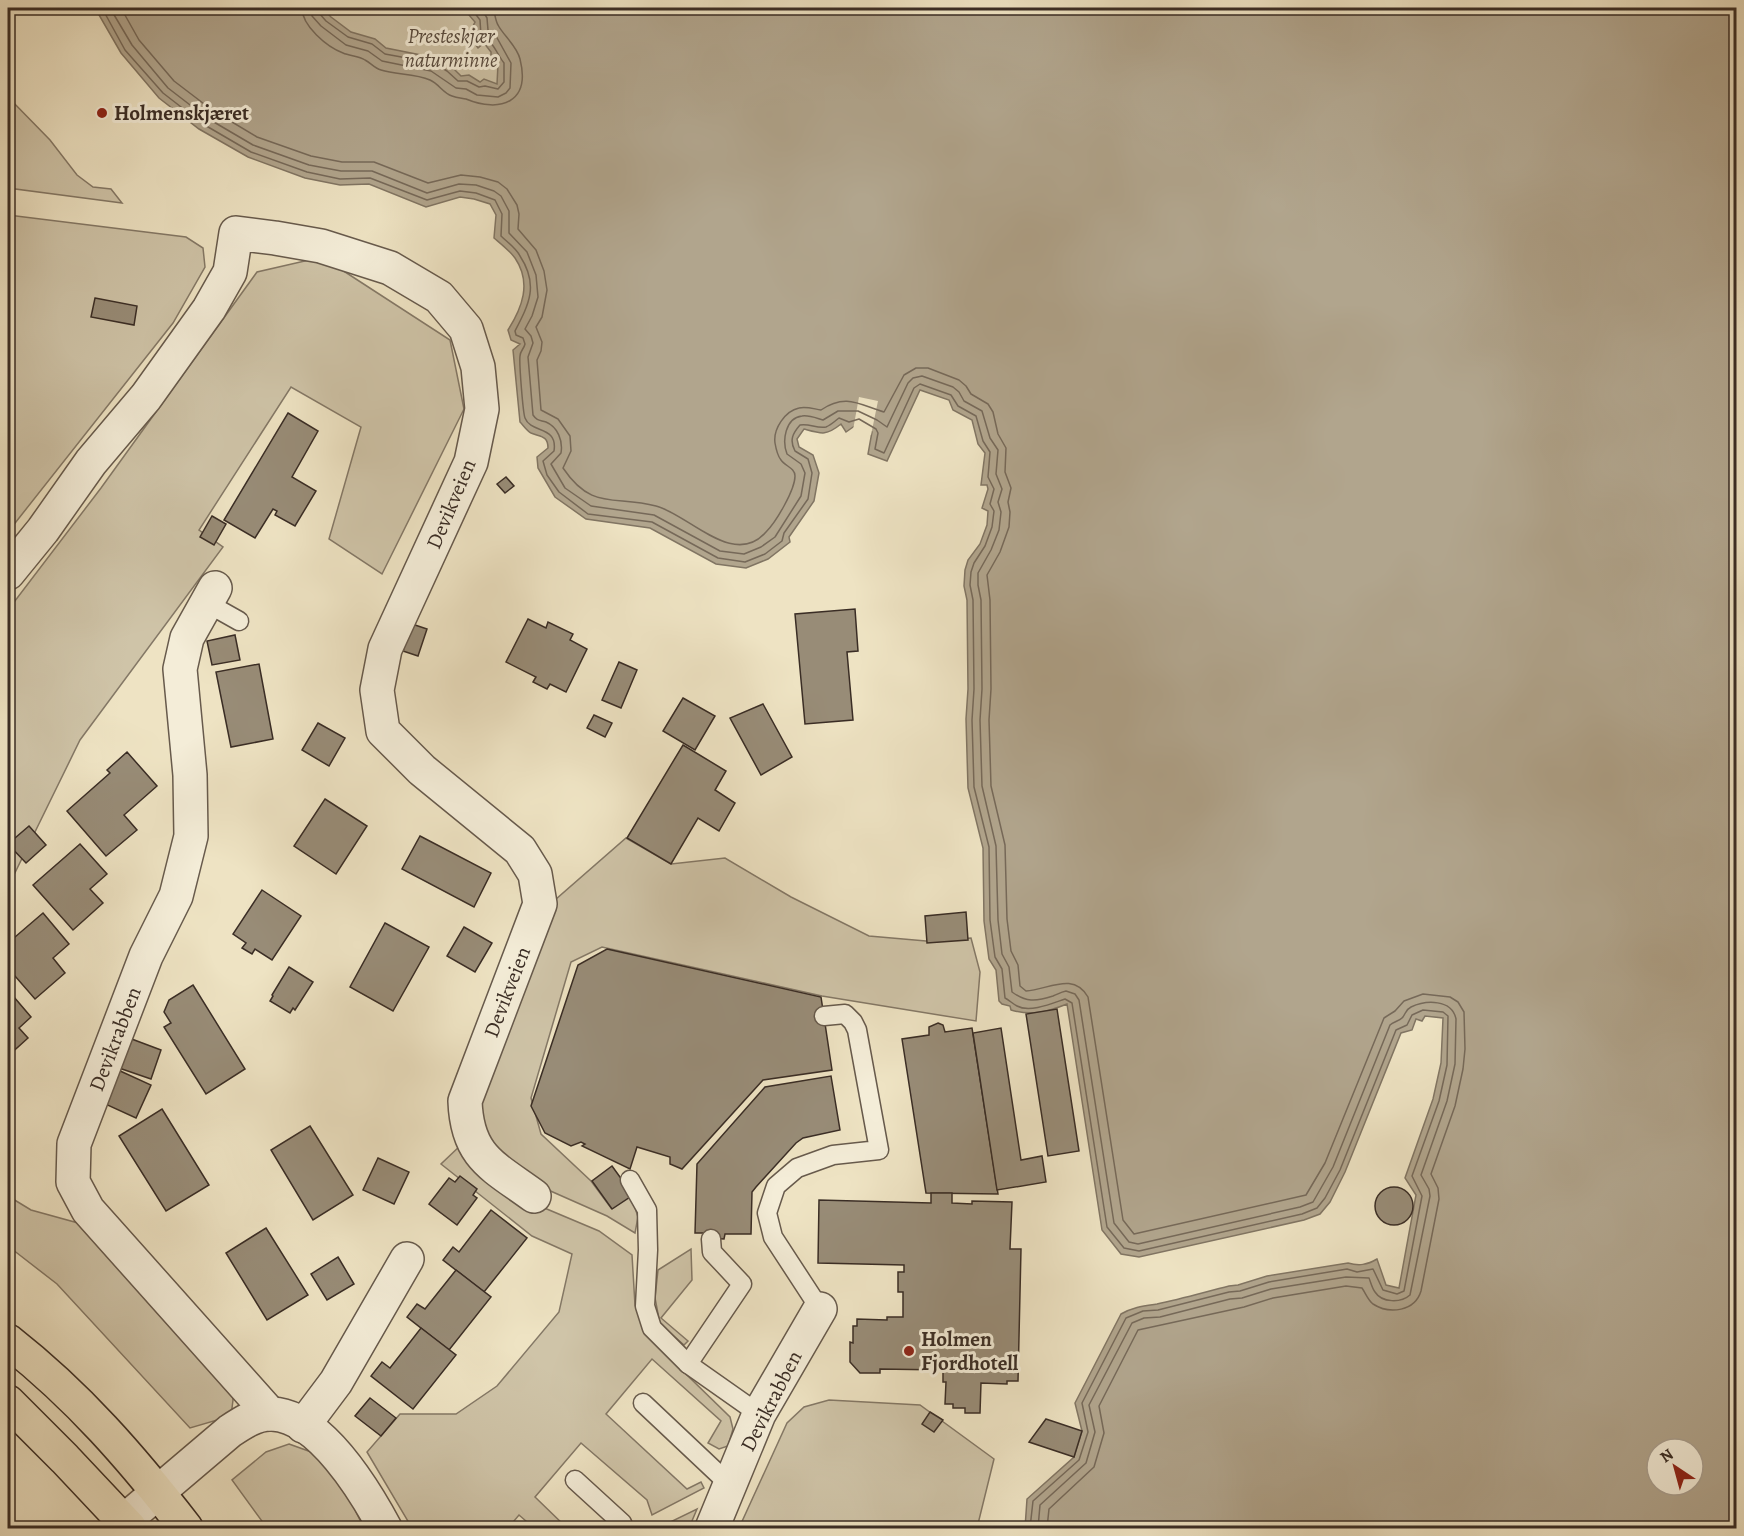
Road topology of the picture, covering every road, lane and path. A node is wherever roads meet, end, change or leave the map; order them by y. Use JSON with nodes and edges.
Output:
{"nodes":[{"id":1,"x":8,"y":573,"type":"edge"},
{"id":2,"x":211,"y":596,"type":"joint"},
{"id":3,"x":239,"y":621,"type":"dead end"},
{"id":4,"x":824,"y":1016,"type":"dead end"},
{"id":5,"x":630,"y":1180,"type":"dead end"},
{"id":6,"x":534,"y":1196,"type":"dead end"},
{"id":7,"x":711,"y":1239,"type":"dead end"},
{"id":8,"x":408,"y":1260,"type":"dead end"},
{"id":9,"x":820,"y":1309,"type":"joint"},
{"id":10,"x":8,"y":1341,"type":"edge"},
{"id":11,"x":688,"y":1364,"type":"junction"},
{"id":12,"x":8,"y":1402,"type":"edge"},
{"id":13,"x":643,"y":1403,"type":"dead end"},
{"id":14,"x":270,"y":1414,"type":"junction"},
{"id":15,"x":759,"y":1414,"type":"junction"},
{"id":16,"x":303,"y":1426,"type":"junction"},
{"id":17,"x":575,"y":1480,"type":"dead end"},
{"id":18,"x":730,"y":1485,"type":"junction"},
{"id":19,"x":158,"y":1492,"type":"junction"},
{"id":20,"x":127,"y":1525,"type":"edge"},
{"id":21,"x":186,"y":1528,"type":"edge"},
{"id":22,"x":385,"y":1528,"type":"edge"},
{"id":23,"x":624,"y":1528,"type":"edge"},
{"id":24,"x":712,"y":1528,"type":"edge"}],
"edges":[{"from":1,"to":6,"type":"street","name":"Devikveien"},
{"from":2,"to":3,"type":"lane","name":"Devikrabben"},
{"from":2,"to":14,"type":"street","name":"Devikrabben"},
{"from":4,"to":9,"type":"lane"},
{"from":5,"to":11,"type":"lane"},
{"from":7,"to":11,"type":"lane"},
{"from":8,"to":16,"type":"street"},
{"from":9,"to":15,"type":"street","name":"Devikrabben"},
{"from":10,"to":19,"type":"main road"},
{"from":11,"to":15,"type":"lane"},
{"from":12,"to":20,"type":"main road"},
{"from":13,"to":18,"type":"lane"},
{"from":14,"to":16,"type":"street"},
{"from":14,"to":19,"type":"street"},
{"from":15,"to":18,"type":"street","name":"Devikrabben"},
{"from":16,"to":22,"type":"street"},
{"from":17,"to":23,"type":"lane"},
{"from":18,"to":24,"type":"street","name":"Devikrabben"},
{"from":19,"to":20,"type":"street"},
{"from":19,"to":21,"type":"main road"}]}
